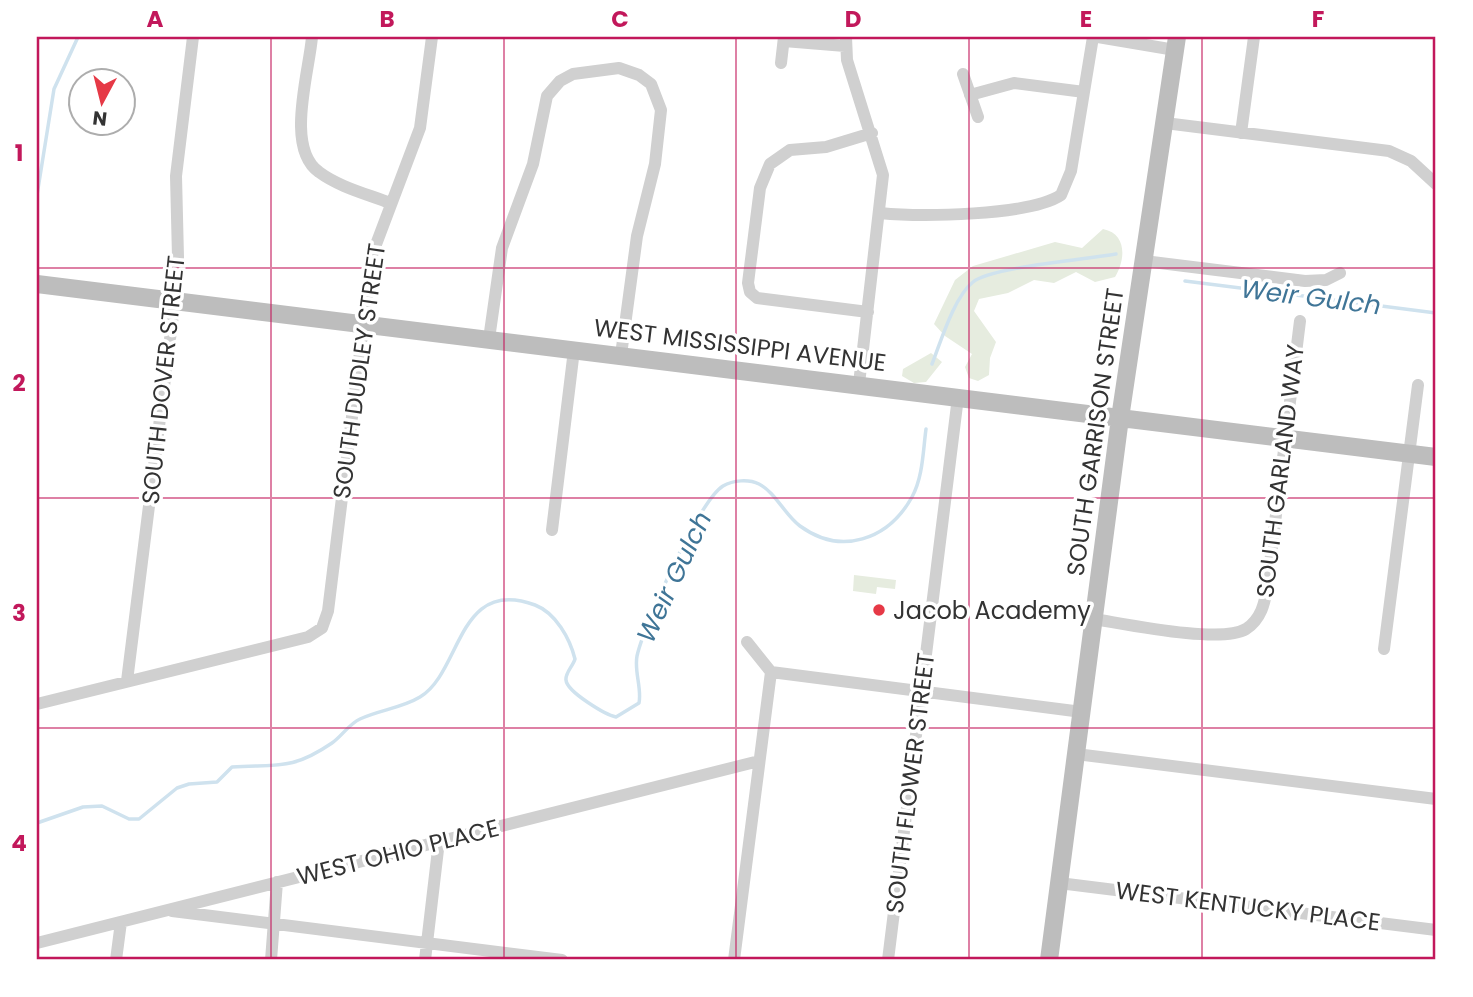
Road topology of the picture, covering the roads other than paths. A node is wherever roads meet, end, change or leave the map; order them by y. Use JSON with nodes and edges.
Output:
{"nodes":[{"id":1,"x":193,"y":37,"type":"edge"},
{"id":2,"x":312,"y":37,"type":"edge"},
{"id":3,"x":432,"y":37,"type":"edge"},
{"id":4,"x":1096,"y":37,"type":"edge"},
{"id":5,"x":1254,"y":37,"type":"edge"},
{"id":6,"x":784,"y":39,"type":"edge"},
{"id":7,"x":845,"y":41,"type":"edge"},
{"id":8,"x":1176,"y":43,"type":"edge"},
{"id":9,"x":781,"y":63,"type":"dead end"},
{"id":10,"x":963,"y":74,"type":"dead end"},
{"id":11,"x":1084,"y":92,"type":"junction"},
{"id":12,"x":970,"y":95,"type":"junction"},
{"id":13,"x":978,"y":117,"type":"dead end"},
{"id":14,"x":1165,"y":123,"type":"junction"},
{"id":15,"x":872,"y":133,"type":"junction"},
{"id":16,"x":1241,"y":133,"type":"junction"},
{"id":17,"x":1435,"y":179,"type":"edge"},
{"id":18,"x":390,"y":203,"type":"junction"},
{"id":19,"x":880,"y":213,"type":"junction"},
{"id":20,"x":1144,"y":261,"type":"junction"},
{"id":21,"x":1340,"y":274,"type":"dead end"},
{"id":22,"x":37,"y":284,"type":"edge"},
{"id":23,"x":175,"y":299,"type":"junction"},
{"id":24,"x":868,"y":312,"type":"junction"},
{"id":25,"x":1300,"y":321,"type":"dead end"},
{"id":26,"x":362,"y":323,"type":"junction"},
{"id":27,"x":489,"y":339,"type":"junction"},
{"id":28,"x":575,"y":349,"type":"junction"},
{"id":29,"x":621,"y":355,"type":"junction"},
{"id":30,"x":859,"y":384,"type":"junction"},
{"id":31,"x":1418,"y":385,"type":"dead end"},
{"id":32,"x":958,"y":397,"type":"junction"},
{"id":33,"x":1120,"y":418,"type":"junction"},
{"id":34,"x":1285,"y":438,"type":"junction"},
{"id":35,"x":1409,"y":453,"type":"junction"},
{"id":36,"x":1436,"y":457,"type":"edge"},
{"id":37,"x":552,"y":530,"type":"dead end"},
{"id":38,"x":1094,"y":620,"type":"junction"},
{"id":39,"x":747,"y":642,"type":"dead end"},
{"id":40,"x":1384,"y":649,"type":"dead end"},
{"id":41,"x":771,"y":672,"type":"junction"},
{"id":42,"x":127,"y":681,"type":"junction"},
{"id":43,"x":921,"y":691,"type":"junction"},
{"id":44,"x":37,"y":704,"type":"edge"},
{"id":45,"x":1082,"y":712,"type":"junction"},
{"id":46,"x":1076,"y":754,"type":"junction"},
{"id":47,"x":759,"y":761,"type":"junction"},
{"id":48,"x":1436,"y":799,"type":"edge"},
{"id":49,"x":439,"y":841,"type":"junction"},
{"id":50,"x":277,"y":882,"type":"junction"},
{"id":51,"x":1059,"y":883,"type":"junction"},
{"id":52,"x":165,"y":911,"type":"junction"},
{"id":53,"x":121,"y":922,"type":"junction"},
{"id":54,"x":275,"y":924,"type":"junction"},
{"id":55,"x":1436,"y":930,"type":"edge"},
{"id":56,"x":37,"y":943,"type":"edge"},
{"id":57,"x":427,"y":943,"type":"junction"},
{"id":58,"x":116,"y":960,"type":"edge"},
{"id":59,"x":271,"y":960,"type":"edge"},
{"id":60,"x":425,"y":960,"type":"edge"},
{"id":61,"x":562,"y":960,"type":"edge"},
{"id":62,"x":734,"y":960,"type":"edge"},
{"id":63,"x":888,"y":960,"type":"edge"},
{"id":64,"x":1049,"y":960,"type":"edge"}],
"edges":[{"from":1,"to":23,"type":"street","name":"SOUTH DOVER STREET"},
{"from":2,"to":18,"type":"street"},
{"from":3,"to":18,"type":"street","name":"SOUTH DUDLEY STREET"},
{"from":4,"to":8,"type":"street"},
{"from":4,"to":11,"type":"street"},
{"from":5,"to":16,"type":"street"},
{"from":6,"to":7,"type":"street"},
{"from":6,"to":9,"type":"street"},
{"from":7,"to":15,"type":"street"},
{"from":8,"to":14,"type":"main road","name":"SOUTH GARRISON STREET"},
{"from":10,"to":12,"type":"street"},
{"from":11,"to":12,"type":"street"},
{"from":11,"to":19,"type":"street"},
{"from":12,"to":13,"type":"street"},
{"from":14,"to":16,"type":"street"},
{"from":14,"to":20,"type":"main road","name":"SOUTH GARRISON STREET"},
{"from":15,"to":19,"type":"street"},
{"from":15,"to":24,"type":"street"},
{"from":16,"to":17,"type":"street"},
{"from":18,"to":26,"type":"street","name":"SOUTH DUDLEY STREET"},
{"from":19,"to":24,"type":"street"},
{"from":20,"to":21,"type":"street"},
{"from":20,"to":33,"type":"main road","name":"SOUTH GARRISON STREET"},
{"from":22,"to":23,"type":"main road","name":"WEST MISSISSIPPI AVENUE"},
{"from":23,"to":26,"type":"main road","name":"WEST MISSISSIPPI AVENUE"},
{"from":23,"to":42,"type":"street","name":"SOUTH DOVER STREET"},
{"from":24,"to":30,"type":"street"},
{"from":25,"to":34,"type":"street","name":"SOUTH GARLAND WAY"},
{"from":26,"to":27,"type":"main road","name":"WEST MISSISSIPPI AVENUE"},
{"from":26,"to":42,"type":"street","name":"SOUTH DUDLEY STREET"},
{"from":27,"to":28,"type":"main road","name":"WEST MISSISSIPPI AVENUE"},
{"from":27,"to":29,"type":"street"},
{"from":28,"to":29,"type":"main road","name":"WEST MISSISSIPPI AVENUE"},
{"from":28,"to":37,"type":"street"},
{"from":29,"to":30,"type":"main road","name":"WEST MISSISSIPPI AVENUE"},
{"from":30,"to":32,"type":"main road","name":"WEST MISSISSIPPI AVENUE"},
{"from":31,"to":35,"type":"street"},
{"from":32,"to":33,"type":"main road","name":"WEST MISSISSIPPI AVENUE"},
{"from":32,"to":43,"type":"street","name":"SOUTH FLOWER STREET"},
{"from":33,"to":34,"type":"main road","name":"WEST MISSISSIPPI AVENUE"},
{"from":33,"to":38,"type":"main road","name":"SOUTH GARRISON STREET"},
{"from":34,"to":35,"type":"main road","name":"WEST MISSISSIPPI AVENUE"},
{"from":34,"to":38,"type":"street","name":"SOUTH GARLAND WAY"},
{"from":35,"to":36,"type":"main road","name":"WEST MISSISSIPPI AVENUE"},
{"from":35,"to":40,"type":"street"},
{"from":38,"to":45,"type":"main road","name":"SOUTH GARRISON STREET"},
{"from":39,"to":41,"type":"street"},
{"from":41,"to":43,"type":"street"},
{"from":41,"to":47,"type":"street"},
{"from":42,"to":44,"type":"street"},
{"from":43,"to":45,"type":"street"},
{"from":43,"to":63,"type":"street","name":"SOUTH FLOWER STREET"},
{"from":45,"to":46,"type":"main road","name":"SOUTH GARRISON STREET"},
{"from":46,"to":48,"type":"street"},
{"from":46,"to":51,"type":"main road","name":"SOUTH GARRISON STREET"},
{"from":47,"to":49,"type":"street","name":"WEST OHIO PLACE"},
{"from":47,"to":62,"type":"street"},
{"from":49,"to":50,"type":"street","name":"WEST OHIO PLACE"},
{"from":49,"to":57,"type":"street"},
{"from":50,"to":52,"type":"street","name":"WEST OHIO PLACE"},
{"from":50,"to":54,"type":"street"},
{"from":51,"to":55,"type":"street","name":"WEST KENTUCKY PLACE"},
{"from":51,"to":64,"type":"main road","name":"SOUTH GARRISON STREET"},
{"from":52,"to":53,"type":"street","name":"WEST OHIO PLACE"},
{"from":52,"to":54,"type":"street"},
{"from":53,"to":56,"type":"street","name":"WEST OHIO PLACE"},
{"from":53,"to":58,"type":"street"},
{"from":54,"to":57,"type":"street"},
{"from":54,"to":59,"type":"street"},
{"from":57,"to":60,"type":"street"},
{"from":57,"to":61,"type":"street"}]}
